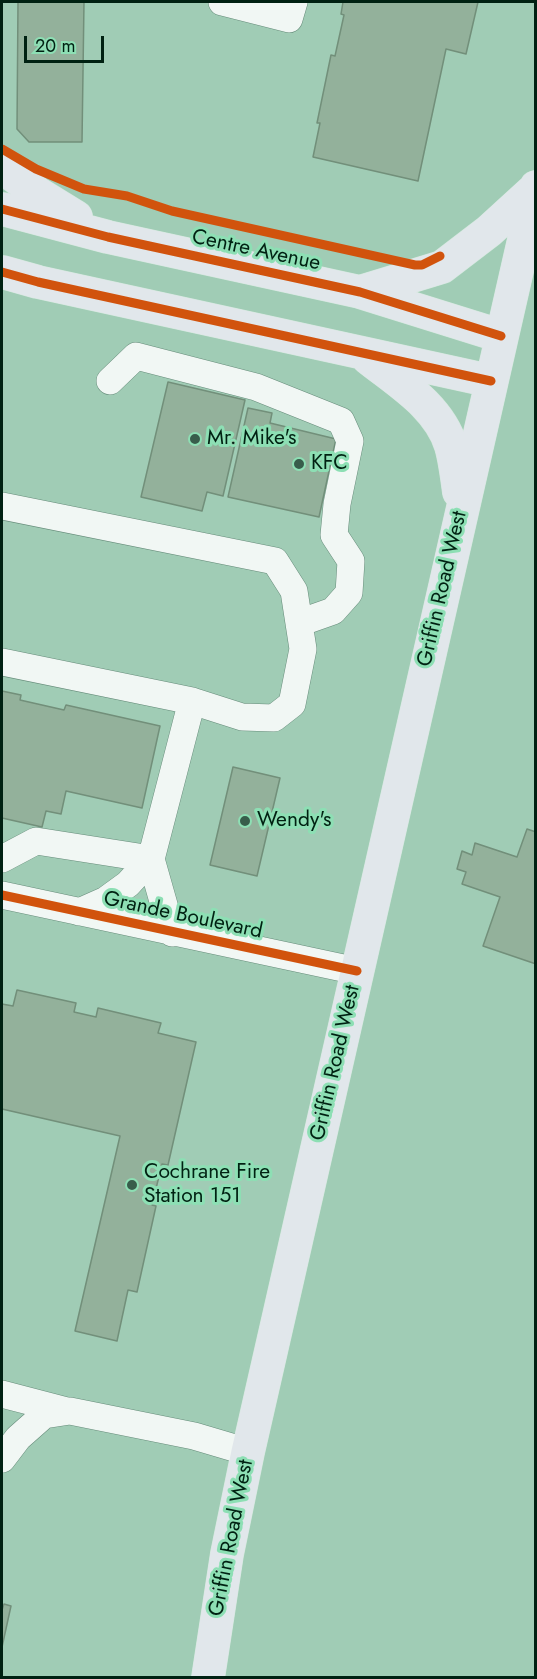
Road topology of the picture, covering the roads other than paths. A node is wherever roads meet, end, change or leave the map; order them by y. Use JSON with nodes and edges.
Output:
{"nodes":[{"id":1,"x":222,"y":2,"type":"edge"},
{"id":2,"x":294,"y":2,"type":"edge"},
{"id":3,"x":2,"y":166,"type":"edge"},
{"id":4,"x":535,"y":188,"type":"edge"},
{"id":5,"x":2,"y":208,"type":"edge"},
{"id":6,"x":108,"y":237,"type":"junction"},
{"id":7,"x":2,"y":272,"type":"edge"},
{"id":8,"x":360,"y":292,"type":"junction"},
{"id":9,"x":501,"y":336,"type":"junction"},
{"id":10,"x":362,"y":353,"type":"junction"},
{"id":11,"x":110,"y":381,"type":"dead end"},
{"id":12,"x":491,"y":381,"type":"junction"},
{"id":13,"x":2,"y":506,"type":"edge"},
{"id":14,"x":462,"y":507,"type":"junction"},
{"id":15,"x":299,"y":623,"type":"junction"},
{"id":16,"x":2,"y":662,"type":"edge"},
{"id":17,"x":192,"y":701,"type":"junction"},
{"id":18,"x":2,"y":859,"type":"edge"},
{"id":19,"x":151,"y":859,"type":"junction"},
{"id":20,"x":2,"y":895,"type":"edge"},
{"id":21,"x":78,"y":912,"type":"junction"},
{"id":22,"x":172,"y":933,"type":"junction"},
{"id":23,"x":357,"y":971,"type":"junction"},
{"id":24,"x":2,"y":1394,"type":"edge"},
{"id":25,"x":70,"y":1411,"type":"junction"},
{"id":26,"x":248,"y":1452,"type":"junction"},
{"id":27,"x":2,"y":1459,"type":"edge"},
{"id":28,"x":208,"y":1677,"type":"edge"}],
"edges":[{"from":1,"to":2,"type":"street"},
{"from":3,"to":6,"type":"main road"},
{"from":4,"to":8,"type":"main road"},
{"from":4,"to":9,"type":"main road","name":"Griffin Road West"},
{"from":5,"to":6,"type":"main road","name":"Centre Avenue"},
{"from":6,"to":8,"type":"main road","name":"Centre Avenue"},
{"from":7,"to":10,"type":"main road"},
{"from":8,"to":9,"type":"main road","name":"Centre Avenue"},
{"from":9,"to":12,"type":"main road","name":"Griffin Road West"},
{"from":10,"to":12,"type":"main road"},
{"from":10,"to":14,"type":"main road"},
{"from":11,"to":15,"type":"street"},
{"from":12,"to":14,"type":"main road","name":"Griffin Road West"},
{"from":13,"to":15,"type":"street"},
{"from":14,"to":23,"type":"main road","name":"Griffin Road West"},
{"from":15,"to":17,"type":"street"},
{"from":16,"to":17,"type":"street"},
{"from":17,"to":19,"type":"street"},
{"from":18,"to":19,"type":"street"},
{"from":19,"to":21,"type":"street"},
{"from":19,"to":22,"type":"street"},
{"from":20,"to":21,"type":"street","name":"Grande Boulevard"},
{"from":21,"to":22,"type":"street","name":"Grande Boulevard"},
{"from":22,"to":23,"type":"street","name":"Grande Boulevard"},
{"from":23,"to":26,"type":"main road","name":"Griffin Road West"},
{"from":24,"to":25,"type":"street"},
{"from":25,"to":26,"type":"street"},
{"from":25,"to":27,"type":"street"},
{"from":26,"to":28,"type":"main road","name":"Griffin Road West"}]}
